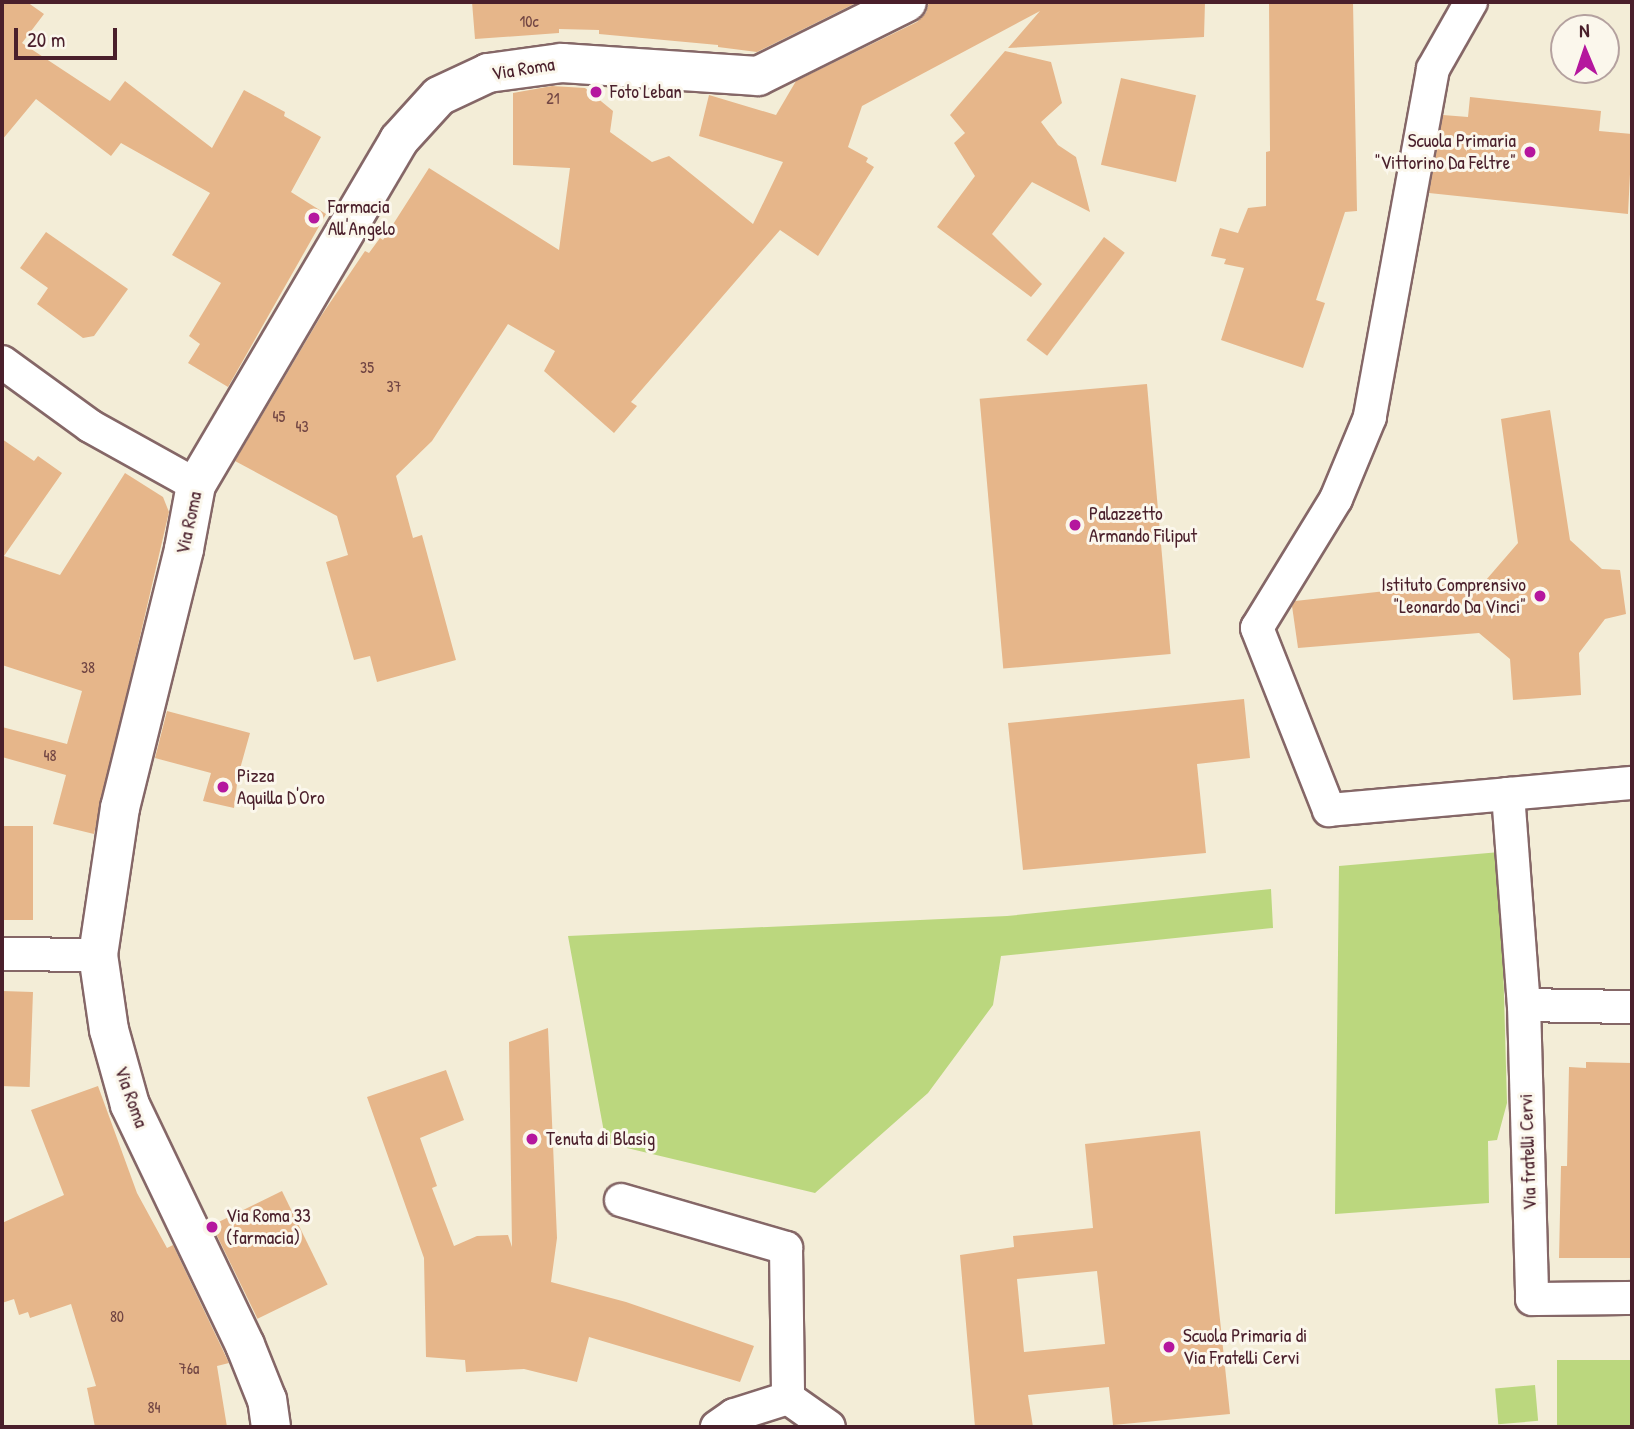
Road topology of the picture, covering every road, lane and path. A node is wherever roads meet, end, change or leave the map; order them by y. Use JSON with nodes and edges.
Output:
{"nodes":[{"id":1,"x":907,"y":2,"type":"edge"},
{"id":2,"x":1471,"y":2,"type":"edge"},
{"id":3,"x":2,"y":362,"type":"edge"},
{"id":4,"x":196,"y":485,"type":"junction"},
{"id":5,"x":1632,"y":783,"type":"edge"},
{"id":6,"x":1508,"y":794,"type":"junction"},
{"id":7,"x":2,"y":954,"type":"edge"},
{"id":8,"x":98,"y":955,"type":"junction"},
{"id":9,"x":1524,"y":1005,"type":"junction"},
{"id":10,"x":1632,"y":1007,"type":"edge"},
{"id":11,"x":621,"y":1200,"type":"dead end"},
{"id":12,"x":1632,"y":1298,"type":"edge"},
{"id":13,"x":788,"y":1398,"type":"junction"},
{"id":14,"x":271,"y":1427,"type":"edge"},
{"id":15,"x":716,"y":1427,"type":"edge"},
{"id":16,"x":829,"y":1427,"type":"edge"}],
"edges":[{"from":1,"to":4,"type":"street","name":"Via Roma"},
{"from":2,"to":6,"type":"street"},
{"from":3,"to":4,"type":"street"},
{"from":4,"to":8,"type":"street","name":"Via Roma"},
{"from":5,"to":6,"type":"street"},
{"from":6,"to":9,"type":"street","name":"Via fratelli Cervi"},
{"from":7,"to":8,"type":"street"},
{"from":8,"to":14,"type":"street","name":"Via Roma"},
{"from":9,"to":10,"type":"street"},
{"from":9,"to":12,"type":"street","name":"Via fratelli Cervi"},
{"from":11,"to":13,"type":"street"},
{"from":13,"to":15,"type":"street"},
{"from":13,"to":16,"type":"street"}]}
